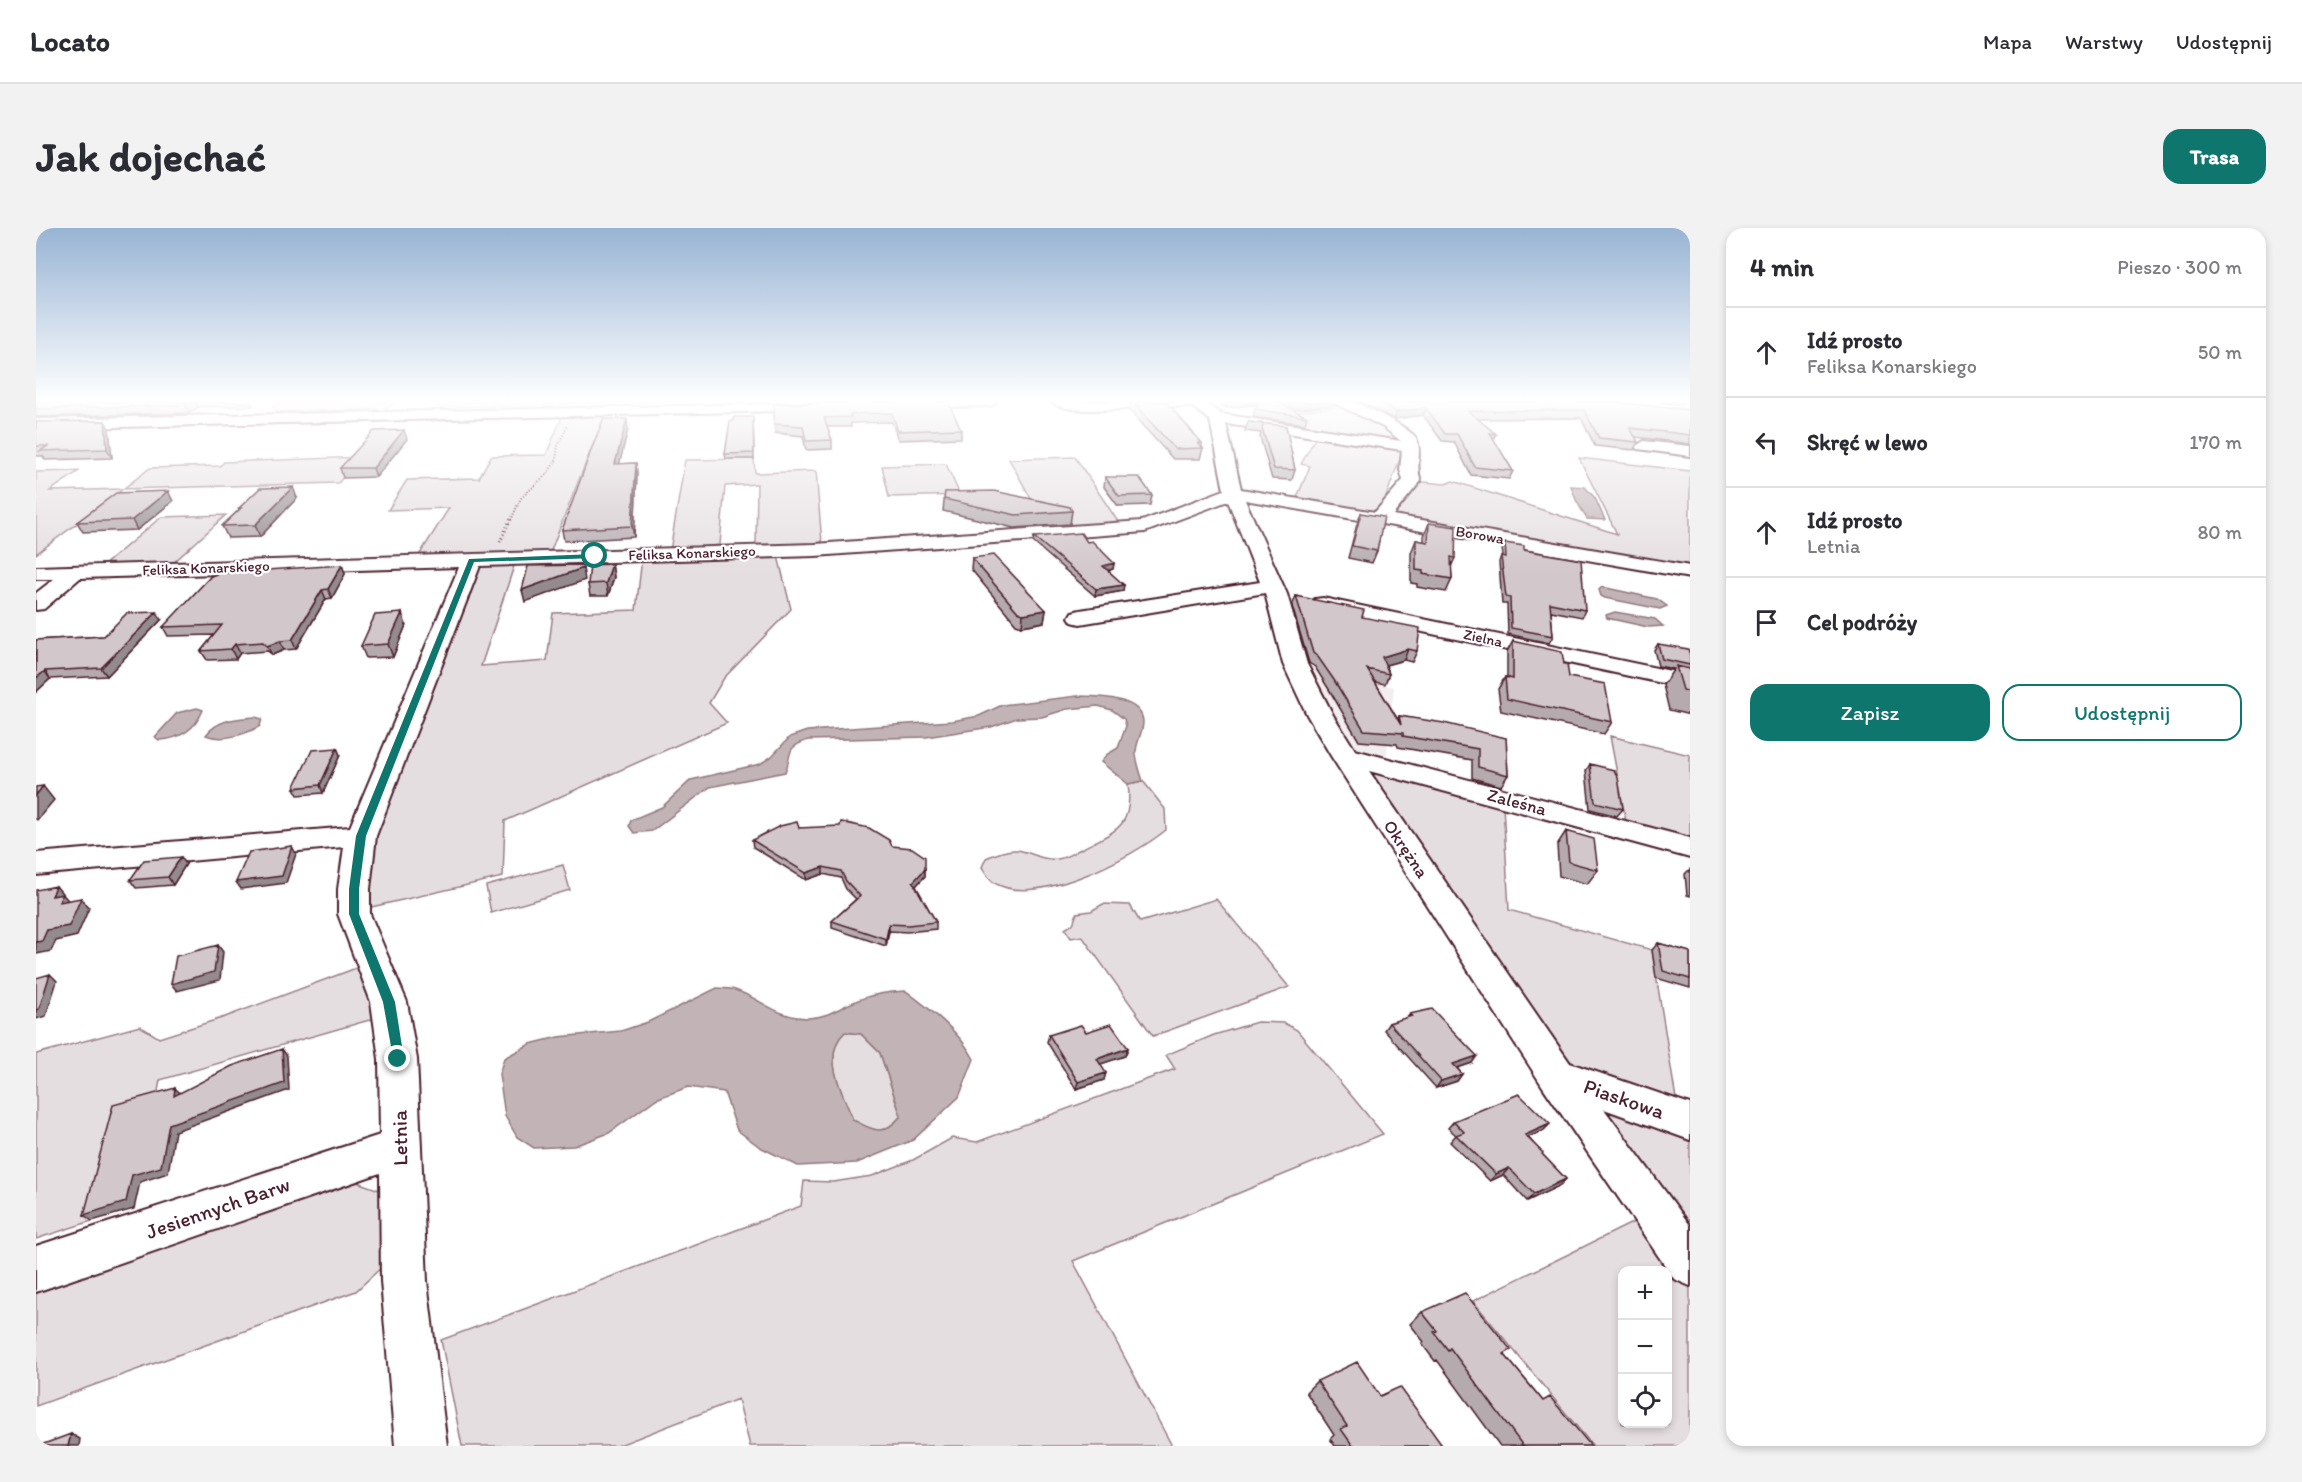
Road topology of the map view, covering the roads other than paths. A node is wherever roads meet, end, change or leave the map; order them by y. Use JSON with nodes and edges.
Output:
{"nodes":[{"id":1,"x":1221,"y":459,"type":"edge"},
{"id":2,"x":1409,"y":459,"type":"edge"},
{"id":3,"x":1233,"y":493,"type":"junction"},
{"id":4,"x":1381,"y":517,"type":"junction"},
{"id":5,"x":482,"y":560,"type":"junction"},
{"id":6,"x":75,"y":572,"type":"junction"},
{"id":7,"x":1690,"y":572,"type":"edge"},
{"id":8,"x":36,"y":573,"type":"edge"},
{"id":9,"x":1274,"y":590,"type":"junction"},
{"id":10,"x":36,"y":604,"type":"edge"},
{"id":11,"x":1080,"y":617,"type":"dead end"},
{"id":12,"x":1690,"y":682,"type":"edge"},
{"id":13,"x":1345,"y":756,"type":"junction"},
{"id":14,"x":361,"y":836,"type":"junction"},
{"id":15,"x":1690,"y":848,"type":"edge"},
{"id":16,"x":36,"y":864,"type":"edge"},
{"id":17,"x":1557,"y":1075,"type":"junction"},
{"id":18,"x":1690,"y":1122,"type":"edge"},
{"id":19,"x":400,"y":1147,"type":"junction"},
{"id":20,"x":1690,"y":1263,"type":"edge"},
{"id":21,"x":36,"y":1269,"type":"edge"},
{"id":22,"x":421,"y":1446,"type":"edge"}],
"edges":[{"from":1,"to":3,"type":"street","name":"Okrężna"},
{"from":2,"to":4,"type":"street"},
{"from":3,"to":4,"type":"street","name":"Borowa"},
{"from":3,"to":5,"type":"street","name":"Feliksa Konarskiego"},
{"from":3,"to":9,"type":"street","name":"Okrężna"},
{"from":4,"to":7,"type":"street","name":"Borowa"},
{"from":5,"to":6,"type":"street","name":"Feliksa Konarskiego"},
{"from":5,"to":14,"type":"street","name":"Letnia"},
{"from":6,"to":8,"type":"street","name":"Feliksa Konarskiego"},
{"from":6,"to":10,"type":"street"},
{"from":9,"to":11,"type":"street"},
{"from":9,"to":12,"type":"street","name":"Zielna"},
{"from":9,"to":13,"type":"street","name":"Okrężna"},
{"from":13,"to":15,"type":"street","name":"Zaleśna"},
{"from":13,"to":17,"type":"street","name":"Okrężna"},
{"from":14,"to":16,"type":"street"},
{"from":14,"to":19,"type":"street","name":"Letnia"},
{"from":17,"to":18,"type":"street","name":"Piaskowa"},
{"from":17,"to":20,"type":"street","name":"Okrężna"},
{"from":19,"to":21,"type":"street","name":"Jesiennych Barw"},
{"from":19,"to":22,"type":"street","name":"Letnia"}]}
